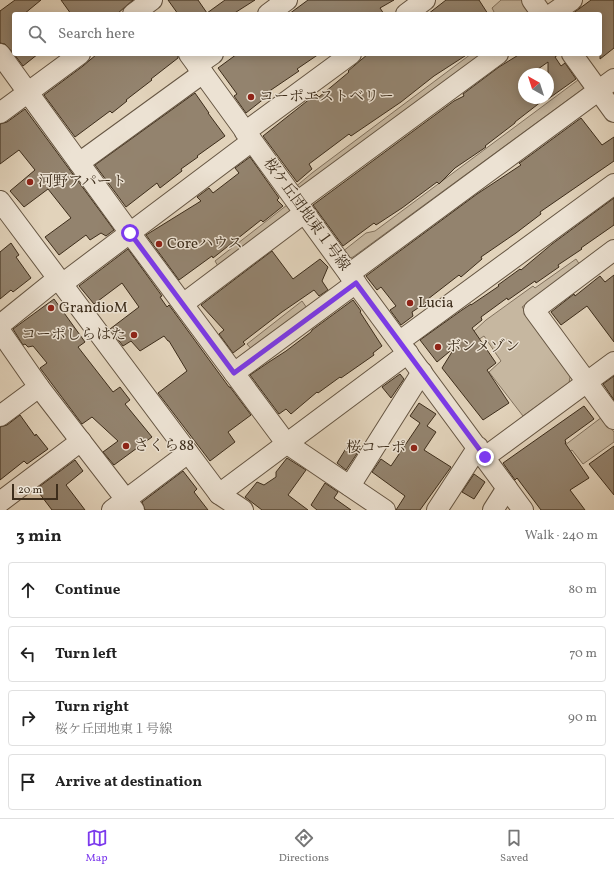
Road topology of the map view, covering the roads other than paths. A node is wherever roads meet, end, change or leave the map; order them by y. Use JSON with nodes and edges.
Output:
{"nodes":[{"id":1,"x":287,"y":0,"type":"edge"},
{"id":2,"x":425,"y":0,"type":"edge"},
{"id":3,"x":532,"y":0,"type":"edge"},
{"id":4,"x":572,"y":0,"type":"edge"},
{"id":5,"x":153,"y":4,"type":"edge"},
{"id":6,"x":137,"y":12,"type":"edge"},
{"id":7,"x":271,"y":12,"type":"edge"},
{"id":8,"x":409,"y":12,"type":"edge"},
{"id":9,"x":541,"y":12,"type":"edge"},
{"id":10,"x":555,"y":12,"type":"edge"},
{"id":11,"x":0,"y":54,"type":"edge"},
{"id":12,"x":77,"y":56,"type":"edge"},
{"id":13,"x":349,"y":56,"type":"edge"},
{"id":14,"x":495,"y":56,"type":"edge"},
{"id":15,"x":574,"y":56,"type":"edge"},
{"id":16,"x":200,"y":62,"type":"edge"},
{"id":17,"x":606,"y":85,"type":"edge"},
{"id":18,"x":28,"y":93,"type":"junction"},
{"id":19,"x":614,"y":112,"type":"edge"},
{"id":20,"x":0,"y":113,"type":"edge"},
{"id":21,"x":249,"y":137,"type":"junction"},
{"id":22,"x":80,"y":163,"type":"junction"},
{"id":23,"x":614,"y":184,"type":"edge"},
{"id":24,"x":0,"y":201,"type":"edge"},
{"id":25,"x":300,"y":208,"type":"junction"},
{"id":26,"x":130,"y":233,"type":"junction"},
{"id":27,"x":614,"y":250,"type":"edge"},
{"id":28,"x":352,"y":278,"type":"junction"},
{"id":29,"x":60,"y":281,"type":"junction"},
{"id":30,"x":183,"y":304,"type":"junction"},
{"id":31,"x":0,"y":325,"type":"edge"},
{"id":32,"x":0,"y":331,"type":"edge"},
{"id":33,"x":404,"y":347,"type":"junction"},
{"id":34,"x":614,"y":362,"type":"edge"},
{"id":35,"x":422,"y":372,"type":"junction"},
{"id":36,"x":234,"y":373,"type":"junction"},
{"id":37,"x":588,"y":382,"type":"junction"},
{"id":38,"x":39,"y":387,"type":"junction"},
{"id":39,"x":0,"y":416,"type":"edge"},
{"id":40,"x":614,"y":419,"type":"edge"},
{"id":41,"x":81,"y":441,"type":"junction"},
{"id":42,"x":286,"y":443,"type":"junction"},
{"id":43,"x":481,"y":452,"type":"junction"},
{"id":44,"x":188,"y":453,"type":"junction"},
{"id":45,"x":350,"y":486,"type":"junction"},
{"id":46,"x":508,"y":488,"type":"junction"},
{"id":47,"x":219,"y":494,"type":"junction"},
{"id":48,"x":0,"y":502,"type":"edge"},
{"id":49,"x":124,"y":506,"type":"edge"},
{"id":50,"x":237,"y":509,"type":"edge"},
{"id":51,"x":385,"y":510,"type":"edge"},
{"id":52,"x":437,"y":510,"type":"edge"},
{"id":53,"x":492,"y":510,"type":"edge"},
{"id":54,"x":523,"y":510,"type":"edge"}],
"edges":[{"from":1,"to":7,"type":"street"},
{"from":2,"to":8,"type":"street"},
{"from":3,"to":9,"type":"street"},
{"from":4,"to":10,"type":"street"},
{"from":5,"to":6,"type":"street"},
{"from":11,"to":18,"type":"street"},
{"from":12,"to":18,"type":"street"},
{"from":13,"to":21,"type":"street"},
{"from":14,"to":25,"type":"street"},
{"from":15,"to":17,"type":"street"},
{"from":16,"to":21,"type":"street","name":"桜ケ丘団地東１号線"},
{"from":16,"to":22,"type":"street"},
{"from":17,"to":19,"type":"street"},
{"from":17,"to":28,"type":"street"},
{"from":18,"to":20,"type":"street"},
{"from":18,"to":22,"type":"street"},
{"from":21,"to":25,"type":"street","name":"桜ケ丘団地東１号線"},
{"from":21,"to":26,"type":"street"},
{"from":22,"to":26,"type":"street"},
{"from":23,"to":33,"type":"street"},
{"from":24,"to":29,"type":"street"},
{"from":25,"to":28,"type":"street","name":"桜ケ丘団地東１号線"},
{"from":25,"to":30,"type":"street"},
{"from":26,"to":29,"type":"street"},
{"from":26,"to":30,"type":"street"},
{"from":27,"to":37,"type":"street"},
{"from":28,"to":33,"type":"street","name":"桜ケ丘団地東１号線"},
{"from":28,"to":36,"type":"street"},
{"from":29,"to":31,"type":"street"},
{"from":29,"to":44,"type":"street"},
{"from":30,"to":36,"type":"street"},
{"from":32,"to":38,"type":"street"},
{"from":33,"to":35,"type":"street","name":"桜ケ丘団地東１号線"},
{"from":33,"to":42,"type":"street"},
{"from":34,"to":37,"type":"street"},
{"from":35,"to":43,"type":"street","name":"桜ケ丘団地東１号線"},
{"from":35,"to":45,"type":"street"},
{"from":36,"to":42,"type":"street"},
{"from":37,"to":40,"type":"street"},
{"from":37,"to":43,"type":"street"},
{"from":38,"to":39,"type":"street"},
{"from":38,"to":41,"type":"street"},
{"from":41,"to":48,"type":"street"},
{"from":41,"to":49,"type":"street"},
{"from":42,"to":45,"type":"street"},
{"from":42,"to":47,"type":"street"},
{"from":43,"to":46,"type":"street","name":"桜ケ丘団地東１号線"},
{"from":43,"to":52,"type":"street"},
{"from":44,"to":47,"type":"street"},
{"from":44,"to":49,"type":"street"},
{"from":45,"to":51,"type":"street"},
{"from":46,"to":53,"type":"street"},
{"from":46,"to":54,"type":"street","name":"桜ケ丘団地東１号線"},
{"from":47,"to":50,"type":"street"}]}
